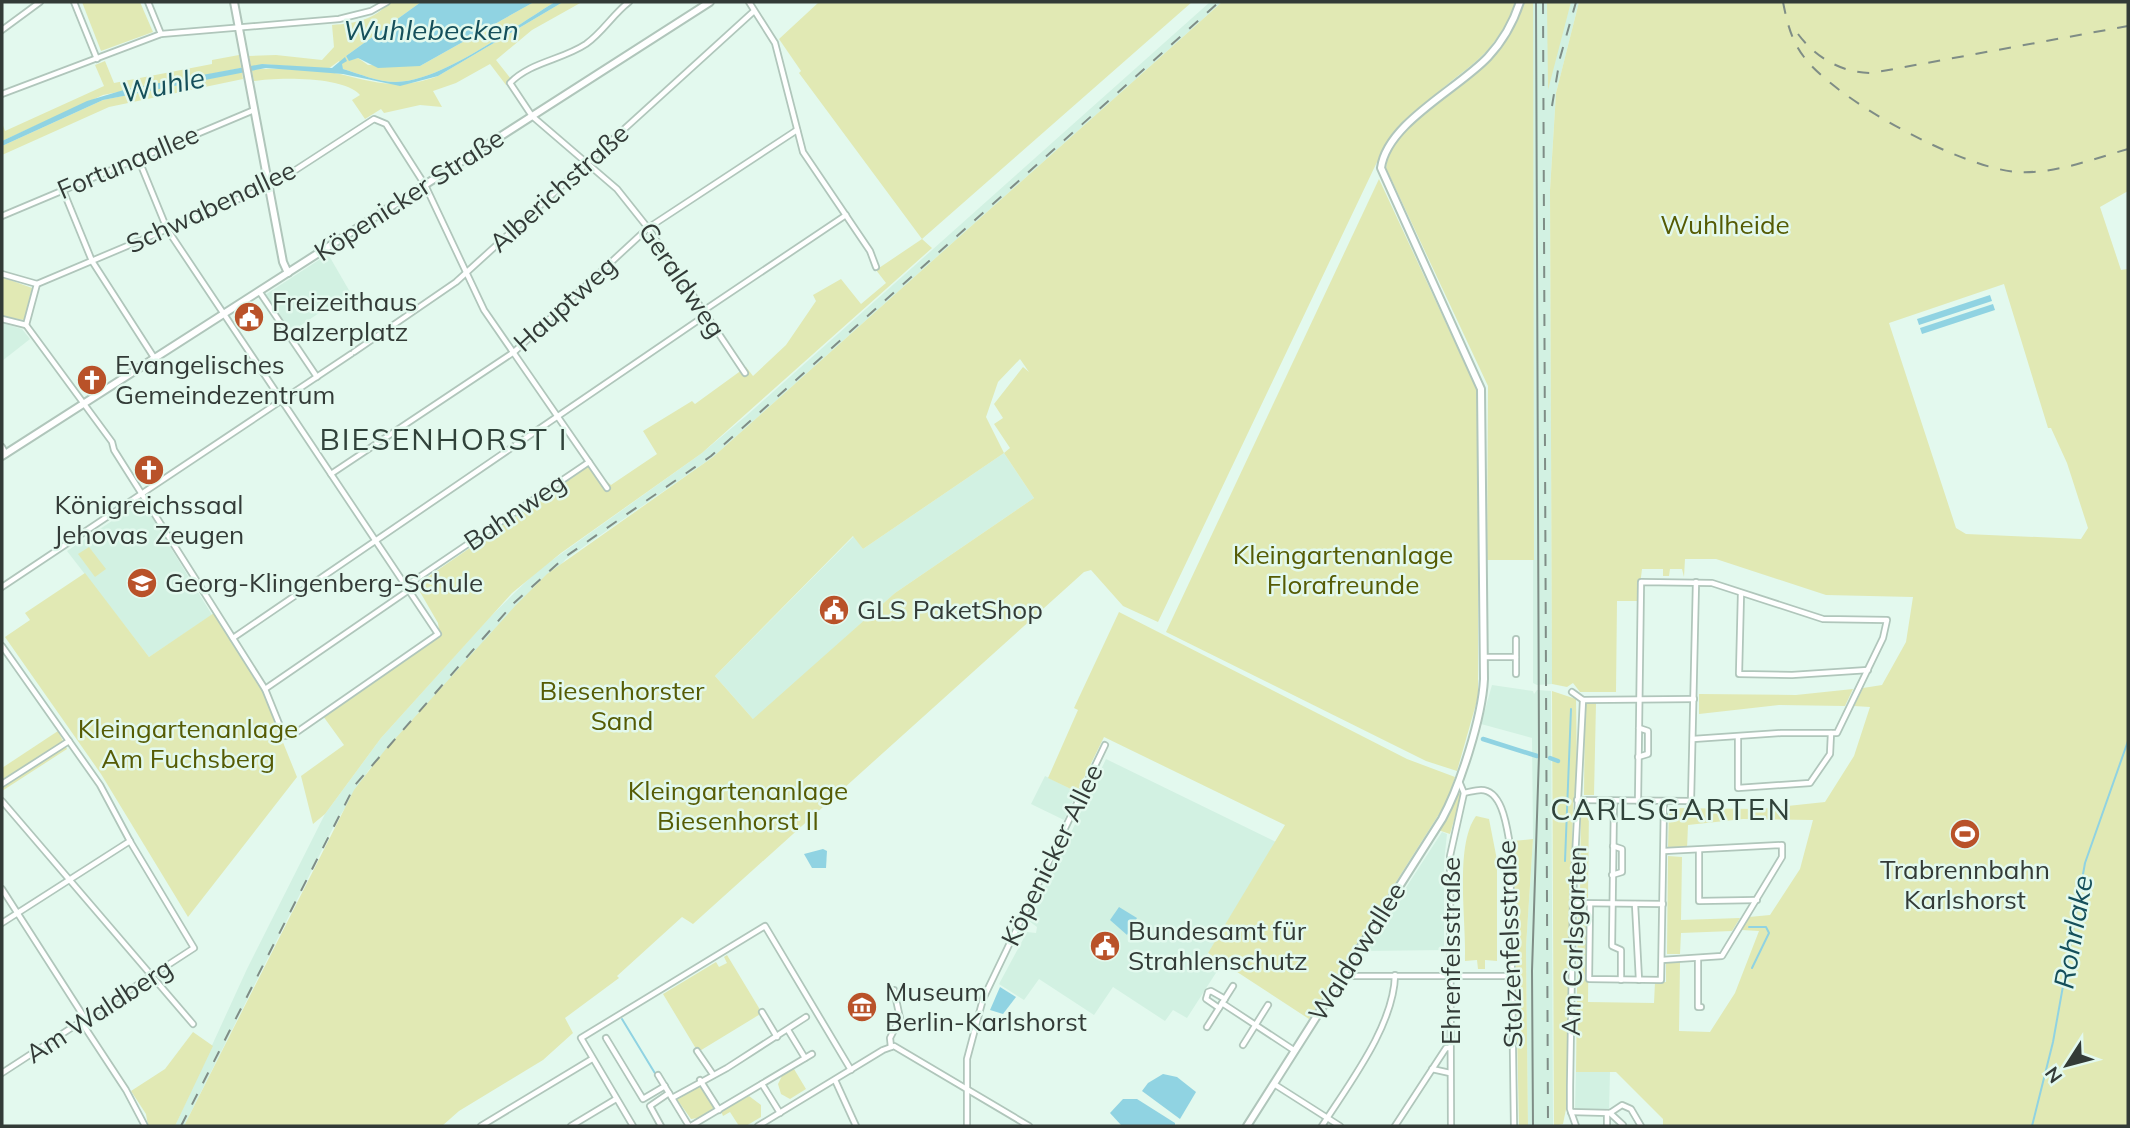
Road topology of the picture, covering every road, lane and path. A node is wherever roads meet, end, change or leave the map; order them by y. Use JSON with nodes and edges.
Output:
{"nodes":[{"id":1,"x":40,"y":2,"type":"edge"},
{"id":2,"x":74,"y":2,"type":"edge"},
{"id":3,"x":148,"y":2,"type":"edge"},
{"id":4,"x":234,"y":2,"type":"edge"},
{"id":5,"x":387,"y":2,"type":"edge"},
{"id":6,"x":629,"y":2,"type":"edge"},
{"id":7,"x":710,"y":2,"type":"edge"},
{"id":8,"x":749,"y":2,"type":"edge"},
{"id":9,"x":1520,"y":2,"type":"edge"},
{"id":10,"x":754,"y":11,"type":"junction"},
{"id":11,"x":239,"y":28,"type":"junction"},
{"id":12,"x":2,"y":30,"type":"edge"},
{"id":13,"x":161,"y":34,"type":"junction"},
{"id":14,"x":97,"y":59,"type":"junction"},
{"id":15,"x":2,"y":94,"type":"edge"},
{"id":16,"x":254,"y":110,"type":"junction"},
{"id":17,"x":532,"y":116,"type":"junction"},
{"id":18,"x":797,"y":130,"type":"junction"},
{"id":19,"x":138,"y":158,"type":"junction"},
{"id":20,"x":587,"y":163,"type":"junction"},
{"id":21,"x":423,"y":182,"type":"junction"},
{"id":22,"x":269,"y":186,"type":"junction"},
{"id":23,"x":63,"y":190,"type":"junction"},
{"id":24,"x":846,"y":215,"type":"junction"},
{"id":25,"x":2,"y":216,"type":"edge"},
{"id":26,"x":167,"y":229,"type":"junction"},
{"id":27,"x":648,"y":229,"type":"junction"},
{"id":28,"x":92,"y":261,"type":"junction"},
{"id":29,"x":876,"y":267,"type":"dead end"},
{"id":30,"x":466,"y":272,"type":"junction"},
{"id":31,"x":288,"y":273,"type":"junction"},
{"id":32,"x":2,"y":274,"type":"edge"},
{"id":33,"x":37,"y":284,"type":"junction"},
{"id":34,"x":259,"y":292,"type":"junction"},
{"id":35,"x":705,"y":313,"type":"junction"},
{"id":36,"x":224,"y":314,"type":"junction"},
{"id":37,"x":2,"y":319,"type":"edge"},
{"id":38,"x":26,"y":325,"type":"junction"},
{"id":39,"x":514,"y":352,"type":"junction"},
{"id":40,"x":155,"y":359,"type":"junction"},
{"id":41,"x":745,"y":373,"type":"dead end"},
{"id":42,"x":317,"y":377,"type":"junction"},
{"id":43,"x":281,"y":401,"type":"junction"},
{"id":44,"x":85,"y":404,"type":"junction"},
{"id":45,"x":558,"y":416,"type":"junction"},
{"id":46,"x":3,"y":452,"type":"edge"},
{"id":47,"x":589,"y":462,"type":"junction"},
{"id":48,"x":331,"y":474,"type":"junction"},
{"id":49,"x":607,"y":488,"type":"dead end"},
{"id":50,"x":142,"y":494,"type":"junction"},
{"id":51,"x":375,"y":541,"type":"junction"},
{"id":52,"x":1696,"y":582,"type":"junction"},
{"id":53,"x":2,"y":587,"type":"edge"},
{"id":54,"x":408,"y":588,"type":"junction"},
{"id":55,"x":1741,"y":593,"type":"junction"},
{"id":56,"x":233,"y":638,"type":"junction"},
{"id":57,"x":1516,"y":639,"type":"dead end"},
{"id":58,"x":2,"y":646,"type":"edge"},
{"id":59,"x":1484,"y":657,"type":"junction"},
{"id":60,"x":1516,"y":657,"type":"junction"},
{"id":61,"x":1868,"y":670,"type":"junction"},
{"id":62,"x":1516,"y":674,"type":"dead end"},
{"id":63,"x":265,"y":689,"type":"junction"},
{"id":64,"x":1572,"y":692,"type":"dead end"},
{"id":65,"x":1639,"y":698,"type":"junction"},
{"id":66,"x":1694,"y":699,"type":"junction"},
{"id":67,"x":1583,"y":700,"type":"junction"},
{"id":68,"x":1639,"y":728,"type":"junction"},
{"id":69,"x":1831,"y":733,"type":"junction"},
{"id":70,"x":1738,"y":737,"type":"junction"},
{"id":71,"x":1693,"y":739,"type":"junction"},
{"id":72,"x":69,"y":741,"type":"junction"},
{"id":73,"x":1105,"y":745,"type":"dead end"},
{"id":74,"x":1638,"y":757,"type":"junction"},
{"id":75,"x":1460,"y":778,"type":"junction"},
{"id":76,"x":2,"y":785,"type":"edge"},
{"id":77,"x":1464,"y":793,"type":"junction"},
{"id":78,"x":1577,"y":800,"type":"junction"},
{"id":79,"x":2,"y":801,"type":"edge"},
{"id":80,"x":1614,"y":801,"type":"junction"},
{"id":81,"x":1638,"y":801,"type":"junction"},
{"id":82,"x":1664,"y":801,"type":"junction"},
{"id":83,"x":130,"y":841,"type":"junction"},
{"id":84,"x":1613,"y":846,"type":"junction"},
{"id":85,"x":1664,"y":851,"type":"junction"},
{"id":86,"x":1699,"y":851,"type":"junction"},
{"id":87,"x":1612,"y":875,"type":"junction"},
{"id":88,"x":70,"y":879,"type":"junction"},
{"id":89,"x":2,"y":889,"type":"edge"},
{"id":90,"x":1756,"y":900,"type":"junction"},
{"id":91,"x":1573,"y":903,"type":"junction"},
{"id":92,"x":1590,"y":904,"type":"junction"},
{"id":93,"x":1612,"y":904,"type":"junction"},
{"id":94,"x":1635,"y":904,"type":"junction"},
{"id":95,"x":1663,"y":904,"type":"junction"},
{"id":96,"x":18,"y":913,"type":"junction"},
{"id":97,"x":2,"y":923,"type":"edge"},
{"id":98,"x":1698,"y":959,"type":"junction"},
{"id":99,"x":1662,"y":960,"type":"junction"},
{"id":100,"x":1344,"y":974,"type":"junction"},
{"id":101,"x":1395,"y":975,"type":"junction"},
{"id":102,"x":153,"y":976,"type":"junction"},
{"id":103,"x":1450,"y":976,"type":"junction"},
{"id":104,"x":1513,"y":976,"type":"junction"},
{"id":105,"x":1621,"y":980,"type":"junction"},
{"id":106,"x":1639,"y":980,"type":"junction"},
{"id":107,"x":1233,"y":986,"type":"dead end"},
{"id":108,"x":894,"y":990,"type":"dead end"},
{"id":109,"x":1222,"y":1003,"type":"junction"},
{"id":110,"x":1268,"y":1006,"type":"dead end"},
{"id":111,"x":1701,"y":1007,"type":"dead end"},
{"id":112,"x":762,"y":1012,"type":"dead end"},
{"id":113,"x":806,"y":1017,"type":"dead end"},
{"id":114,"x":84,"y":1021,"type":"junction"},
{"id":115,"x":193,"y":1024,"type":"dead end"},
{"id":116,"x":1255,"y":1025,"type":"junction"},
{"id":117,"x":1207,"y":1027,"type":"dead end"},
{"id":118,"x":788,"y":1030,"type":"junction"},
{"id":119,"x":778,"y":1037,"type":"junction"},
{"id":120,"x":606,"y":1038,"type":"dead end"},
{"id":121,"x":1243,"y":1045,"type":"dead end"},
{"id":122,"x":891,"y":1047,"type":"junction"},
{"id":123,"x":1450,"y":1048,"type":"junction"},
{"id":124,"x":697,"y":1051,"type":"dead end"},
{"id":125,"x":1295,"y":1051,"type":"junction"},
{"id":126,"x":812,"y":1054,"type":"dead end"},
{"id":127,"x":805,"y":1058,"type":"junction"},
{"id":128,"x":592,"y":1059,"type":"junction"},
{"id":129,"x":1432,"y":1069,"type":"junction"},
{"id":130,"x":851,"y":1070,"type":"junction"},
{"id":131,"x":2,"y":1073,"type":"edge"},
{"id":132,"x":712,"y":1073,"type":"junction"},
{"id":133,"x":1450,"y":1073,"type":"junction"},
{"id":134,"x":658,"y":1075,"type":"dead end"},
{"id":135,"x":701,"y":1080,"type":"junction"},
{"id":136,"x":835,"y":1080,"type":"junction"},
{"id":137,"x":762,"y":1084,"type":"junction"},
{"id":138,"x":1274,"y":1084,"type":"junction"},
{"id":139,"x":665,"y":1086,"type":"junction"},
{"id":140,"x":966,"y":1088,"type":"junction"},
{"id":141,"x":670,"y":1096,"type":"junction"},
{"id":142,"x":616,"y":1099,"type":"junction"},
{"id":143,"x":719,"y":1110,"type":"junction"},
{"id":144,"x":1571,"y":1112,"type":"junction"},
{"id":145,"x":780,"y":1113,"type":"junction"},
{"id":146,"x":1609,"y":1113,"type":"junction"},
{"id":147,"x":1327,"y":1118,"type":"junction"},
{"id":148,"x":1623,"y":1125,"type":"edge"},
{"id":149,"x":145,"y":1126,"type":"edge"},
{"id":150,"x":481,"y":1126,"type":"edge"},
{"id":151,"x":571,"y":1126,"type":"edge"},
{"id":152,"x":633,"y":1126,"type":"edge"},
{"id":153,"x":661,"y":1126,"type":"edge"},
{"id":154,"x":690,"y":1126,"type":"edge"},
{"id":155,"x":758,"y":1126,"type":"edge"},
{"id":156,"x":856,"y":1126,"type":"edge"},
{"id":157,"x":967,"y":1126,"type":"edge"},
{"id":158,"x":1030,"y":1126,"type":"edge"},
{"id":159,"x":1247,"y":1126,"type":"edge"},
{"id":160,"x":1322,"y":1126,"type":"edge"},
{"id":161,"x":1340,"y":1126,"type":"edge"},
{"id":162,"x":1395,"y":1126,"type":"edge"},
{"id":163,"x":1451,"y":1126,"type":"edge"},
{"id":164,"x":1514,"y":1126,"type":"edge"},
{"id":165,"x":1576,"y":1126,"type":"edge"},
{"id":166,"x":1607,"y":1126,"type":"edge"},
{"id":167,"x":1641,"y":1126,"type":"edge"}],
"edges":[{"from":1,"to":12,"type":"street"},
{"from":2,"to":14,"type":"street"},
{"from":3,"to":13,"type":"street"},
{"from":4,"to":11,"type":"street"},
{"from":5,"to":11,"type":"street"},
{"from":6,"to":17,"type":"street","name":"Geraldweg"},
{"from":7,"to":17,"type":"street","name":"Köpenicker Straße"},
{"from":8,"to":10,"type":"street"},
{"from":9,"to":59,"type":"street","name":"Waldowallee"},
{"from":10,"to":18,"type":"street"},
{"from":10,"to":20,"type":"street","name":"Alberichstraße"},
{"from":11,"to":13,"type":"street"},
{"from":11,"to":16,"type":"street"},
{"from":13,"to":14,"type":"street"},
{"from":14,"to":15,"type":"street"},
{"from":16,"to":19,"type":"street","name":"Fortunaallee"},
{"from":16,"to":22,"type":"street"},
{"from":17,"to":20,"type":"street","name":"Geraldweg"},
{"from":17,"to":21,"type":"street","name":"Köpenicker Straße"},
{"from":18,"to":24,"type":"street"},
{"from":18,"to":27,"type":"street","name":"Hauptweg"},
{"from":19,"to":23,"type":"street","name":"Fortunaallee"},
{"from":19,"to":26,"type":"street"},
{"from":20,"to":27,"type":"street","name":"Geraldweg"},
{"from":20,"to":30,"type":"street","name":"Alberichstraße"},
{"from":21,"to":22,"type":"street","name":"Schwabenallee"},
{"from":21,"to":30,"type":"street"},
{"from":21,"to":31,"type":"street","name":"Köpenicker Straße"},
{"from":22,"to":26,"type":"street","name":"Schwabenallee"},
{"from":22,"to":31,"type":"street"},
{"from":23,"to":25,"type":"street","name":"Fortunaallee"},
{"from":23,"to":28,"type":"street"},
{"from":24,"to":29,"type":"street"},
{"from":24,"to":35,"type":"street"},
{"from":26,"to":28,"type":"street","name":"Schwabenallee"},
{"from":26,"to":36,"type":"street"},
{"from":27,"to":35,"type":"street","name":"Geraldweg"},
{"from":27,"to":39,"type":"street","name":"Hauptweg"},
{"from":28,"to":33,"type":"street","name":"Schwabenallee"},
{"from":28,"to":40,"type":"street"},
{"from":30,"to":39,"type":"street"},
{"from":30,"to":42,"type":"street","name":"Alberichstraße"},
{"from":31,"to":34,"type":"street","name":"Köpenicker Straße"},
{"from":32,"to":33,"type":"street"},
{"from":33,"to":38,"type":"street"},
{"from":34,"to":36,"type":"street","name":"Köpenicker Straße"},
{"from":34,"to":42,"type":"street"},
{"from":35,"to":41,"type":"street","name":"Geraldweg"},
{"from":35,"to":45,"type":"street"},
{"from":36,"to":40,"type":"street","name":"Köpenicker Straße"},
{"from":36,"to":43,"type":"street"},
{"from":37,"to":38,"type":"street"},
{"from":38,"to":44,"type":"street"},
{"from":39,"to":45,"type":"street"},
{"from":39,"to":48,"type":"street","name":"Hauptweg"},
{"from":40,"to":44,"type":"street","name":"Köpenicker Straße"},
{"from":42,"to":43,"type":"street","name":"Alberichstraße"},
{"from":43,"to":48,"type":"street"},
{"from":43,"to":50,"type":"street","name":"Alberichstraße"},
{"from":44,"to":46,"type":"street","name":"Köpenicker Straße"},
{"from":44,"to":50,"type":"street"},
{"from":45,"to":47,"type":"street"},
{"from":45,"to":51,"type":"street"},
{"from":47,"to":49,"type":"street"},
{"from":47,"to":54,"type":"street","name":"Bahnweg"},
{"from":48,"to":51,"type":"street"},
{"from":50,"to":53,"type":"street","name":"Alberichstraße"},
{"from":50,"to":56,"type":"street"},
{"from":51,"to":54,"type":"street"},
{"from":51,"to":56,"type":"street"},
{"from":52,"to":55,"type":"street"},
{"from":52,"to":65,"type":"street"},
{"from":52,"to":66,"type":"street"},
{"from":54,"to":63,"type":"street","name":"Bahnweg"},
{"from":54,"to":63,"type":"street"},
{"from":55,"to":61,"type":"street"},
{"from":55,"to":61,"type":"street"},
{"from":56,"to":63,"type":"street"},
{"from":57,"to":60,"type":"street"},
{"from":58,"to":72,"type":"street"},
{"from":59,"to":60,"type":"street"},
{"from":59,"to":75,"type":"street","name":"Waldowallee"},
{"from":60,"to":62,"type":"street"},
{"from":61,"to":69,"type":"street"},
{"from":64,"to":67,"type":"street"},
{"from":65,"to":66,"type":"street"},
{"from":65,"to":67,"type":"street"},
{"from":65,"to":68,"type":"street"},
{"from":66,"to":71,"type":"street"},
{"from":67,"to":78,"type":"street","name":"Am Carlsgarten"},
{"from":68,"to":74,"type":"street"},
{"from":68,"to":74,"type":"street"},
{"from":69,"to":70,"type":"street"},
{"from":69,"to":70,"type":"street"},
{"from":70,"to":71,"type":"street"},
{"from":71,"to":82,"type":"street"},
{"from":72,"to":76,"type":"street"},
{"from":72,"to":83,"type":"street"},
{"from":73,"to":140,"type":"street","name":"Köpenicker Allee"},
{"from":74,"to":81,"type":"street"},
{"from":75,"to":77,"type":"street"},
{"from":75,"to":100,"type":"street","name":"Waldowallee"},
{"from":77,"to":103,"type":"street","name":"Ehrenfelsstraße"},
{"from":77,"to":104,"type":"street","name":"Stolzenfelsstraße"},
{"from":78,"to":80,"type":"street"},
{"from":78,"to":91,"type":"street","name":"Am Carlsgarten"},
{"from":79,"to":88,"type":"street"},
{"from":80,"to":81,"type":"street"},
{"from":80,"to":84,"type":"street"},
{"from":81,"to":82,"type":"street"},
{"from":82,"to":85,"type":"street"},
{"from":83,"to":88,"type":"street"},
{"from":83,"to":102,"type":"street","name":"Am Waldberg"},
{"from":84,"to":87,"type":"street"},
{"from":84,"to":87,"type":"street"},
{"from":85,"to":86,"type":"street"},
{"from":85,"to":95,"type":"street"},
{"from":86,"to":90,"type":"street"},
{"from":86,"to":90,"type":"street"},
{"from":87,"to":93,"type":"street"},
{"from":88,"to":96,"type":"street"},
{"from":88,"to":102,"type":"street"},
{"from":89,"to":96,"type":"street"},
{"from":90,"to":98,"type":"street"},
{"from":91,"to":92,"type":"street"},
{"from":91,"to":144,"type":"street","name":"Am Carlsgarten"},
{"from":92,"to":93,"type":"street"},
{"from":92,"to":105,"type":"street"},
{"from":93,"to":94,"type":"street"},
{"from":93,"to":105,"type":"street"},
{"from":94,"to":95,"type":"street"},
{"from":94,"to":106,"type":"street"},
{"from":95,"to":99,"type":"street"},
{"from":96,"to":97,"type":"street"},
{"from":96,"to":114,"type":"street"},
{"from":98,"to":99,"type":"street"},
{"from":98,"to":111,"type":"street"},
{"from":99,"to":106,"type":"street"},
{"from":100,"to":101,"type":"street"},
{"from":100,"to":125,"type":"street","name":"Waldowallee"},
{"from":101,"to":103,"type":"street"},
{"from":101,"to":147,"type":"street"},
{"from":102,"to":114,"type":"street","name":"Am Waldberg"},
{"from":102,"to":115,"type":"street"},
{"from":103,"to":104,"type":"street"},
{"from":103,"to":123,"type":"street","name":"Ehrenfelsstraße"},
{"from":104,"to":164,"type":"street","name":"Stolzenfelsstraße"},
{"from":105,"to":106,"type":"street"},
{"from":107,"to":109,"type":"street"},
{"from":108,"to":122,"type":"street"},
{"from":109,"to":116,"type":"street"},
{"from":109,"to":117,"type":"street"},
{"from":110,"to":116,"type":"street"},
{"from":112,"to":119,"type":"street"},
{"from":113,"to":118,"type":"street"},
{"from":114,"to":131,"type":"street","name":"Am Waldberg"},
{"from":114,"to":149,"type":"street"},
{"from":116,"to":121,"type":"street"},
{"from":116,"to":125,"type":"street"},
{"from":118,"to":119,"type":"street"},
{"from":118,"to":127,"type":"street"},
{"from":119,"to":132,"type":"street"},
{"from":120,"to":139,"type":"street"},
{"from":122,"to":130,"type":"street"},
{"from":122,"to":140,"type":"street"},
{"from":123,"to":129,"type":"street"},
{"from":123,"to":133,"type":"street","name":"Ehrenfelsstraße"},
{"from":124,"to":132,"type":"street"},
{"from":125,"to":138,"type":"street","name":"Waldowallee"},
{"from":126,"to":127,"type":"street"},
{"from":127,"to":137,"type":"street"},
{"from":128,"to":130,"type":"street"},
{"from":128,"to":142,"type":"street"},
{"from":128,"to":150,"type":"street"},
{"from":129,"to":133,"type":"street"},
{"from":129,"to":162,"type":"street"},
{"from":130,"to":136,"type":"street"},
{"from":132,"to":135,"type":"street"},
{"from":133,"to":163,"type":"street","name":"Ehrenfelsstraße"},
{"from":134,"to":139,"type":"street"},
{"from":135,"to":141,"type":"street"},
{"from":135,"to":143,"type":"street"},
{"from":136,"to":145,"type":"street"},
{"from":136,"to":156,"type":"street"},
{"from":137,"to":143,"type":"street"},
{"from":137,"to":145,"type":"street"},
{"from":138,"to":147,"type":"street"},
{"from":138,"to":159,"type":"street","name":"Waldowallee"},
{"from":139,"to":141,"type":"street"},
{"from":140,"to":157,"type":"street","name":"Köpenicker Allee"},
{"from":140,"to":158,"type":"street"},
{"from":141,"to":153,"type":"street"},
{"from":141,"to":154,"type":"street"},
{"from":142,"to":151,"type":"street"},
{"from":142,"to":152,"type":"street"},
{"from":143,"to":154,"type":"street"},
{"from":144,"to":146,"type":"street"},
{"from":144,"to":165,"type":"street","name":"Am Carlsgarten"},
{"from":145,"to":155,"type":"street"},
{"from":146,"to":148,"type":"street"},
{"from":146,"to":166,"type":"street"},
{"from":146,"to":167,"type":"street"},
{"from":147,"to":160,"type":"street"},
{"from":147,"to":161,"type":"street"}]}
